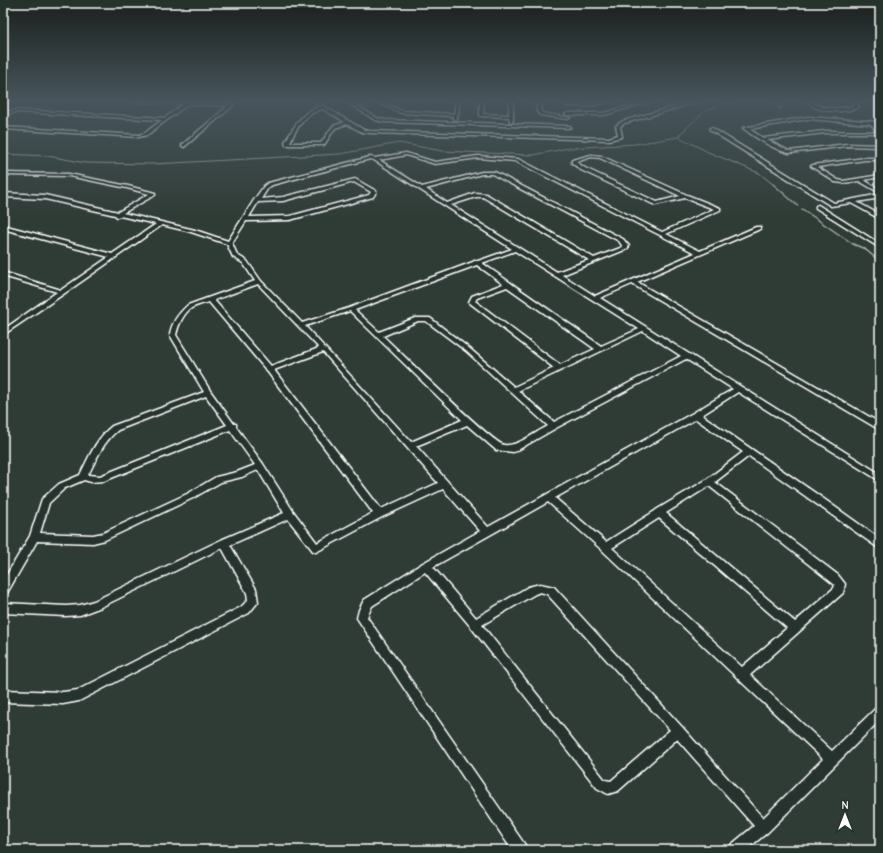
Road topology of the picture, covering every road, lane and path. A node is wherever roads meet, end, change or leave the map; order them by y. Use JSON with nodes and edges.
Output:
{"nodes":[{"id":1,"x":191,"y":140,"type":"edge"},
{"id":2,"x":289,"y":140,"type":"edge"},
{"id":3,"x":325,"y":140,"type":"edge"},
{"id":4,"x":727,"y":140,"type":"edge"},
{"id":5,"x":763,"y":140,"type":"edge"},
{"id":6,"x":184,"y":146,"type":"dead end"},
{"id":7,"x":880,"y":146,"type":"edge"},
{"id":8,"x":375,"y":159,"type":"junction"},
{"id":9,"x":880,"y":159,"type":"edge"},
{"id":10,"x":3,"y":174,"type":"edge"},
{"id":11,"x":880,"y":176,"type":"edge"},
{"id":12,"x":859,"y":179,"type":"junction"},
{"id":13,"x":421,"y":189,"type":"junction"},
{"id":14,"x":880,"y":192,"type":"edge"},
{"id":15,"x":3,"y":195,"type":"edge"},
{"id":16,"x":685,"y":196,"type":"junction"},
{"id":17,"x":880,"y":196,"type":"edge"},
{"id":18,"x":256,"y":201,"type":"junction"},
{"id":19,"x":854,"y":202,"type":"junction"},
{"id":20,"x":446,"y":205,"type":"junction"},
{"id":21,"x":818,"y":207,"type":"dead end"},
{"id":22,"x":117,"y":215,"type":"junction"},
{"id":23,"x":880,"y":217,"type":"edge"},
{"id":24,"x":246,"y":219,"type":"junction"},
{"id":25,"x":160,"y":224,"type":"junction"},
{"id":26,"x":3,"y":227,"type":"edge"},
{"id":27,"x":758,"y":228,"type":"dead end"},
{"id":28,"x":663,"y":233,"type":"junction"},
{"id":29,"x":229,"y":243,"type":"junction"},
{"id":30,"x":880,"y":246,"type":"edge"},
{"id":31,"x":516,"y":249,"type":"junction"},
{"id":32,"x":700,"y":252,"type":"junction"},
{"id":33,"x":112,"y":256,"type":"junction"},
{"id":34,"x":594,"y":260,"type":"junction"},
{"id":35,"x":476,"y":262,"type":"junction"},
{"id":36,"x":3,"y":274,"type":"edge"},
{"id":37,"x":558,"y":274,"type":"junction"},
{"id":38,"x":259,"y":282,"type":"junction"},
{"id":39,"x":632,"y":282,"type":"junction"},
{"id":40,"x":508,"y":284,"type":"junction"},
{"id":41,"x":62,"y":292,"type":"junction"},
{"id":42,"x":596,"y":298,"type":"junction"},
{"id":43,"x":210,"y":299,"type":"junction"},
{"id":44,"x":351,"y":309,"type":"junction"},
{"id":45,"x":302,"y":325,"type":"junction"},
{"id":46,"x":643,"y":329,"type":"junction"},
{"id":47,"x":3,"y":333,"type":"edge"},
{"id":48,"x":379,"y":335,"type":"junction"},
{"id":49,"x":324,"y":349,"type":"junction"},
{"id":50,"x":600,"y":349,"type":"junction"},
{"id":51,"x":686,"y":356,"type":"junction"},
{"id":52,"x":559,"y":368,"type":"junction"},
{"id":53,"x":270,"y":369,"type":"junction"},
{"id":54,"x":738,"y":389,"type":"junction"},
{"id":55,"x":514,"y":390,"type":"junction"},
{"id":56,"x":208,"y":393,"type":"junction"},
{"id":57,"x":696,"y":415,"type":"junction"},
{"id":58,"x":468,"y":421,"type":"junction"},
{"id":59,"x":233,"y":426,"type":"junction"},
{"id":60,"x":553,"y":426,"type":"junction"},
{"id":61,"x":880,"y":427,"type":"edge"},
{"id":62,"x":411,"y":445,"type":"junction"},
{"id":63,"x":749,"y":452,"type":"junction"},
{"id":64,"x":260,"y":466,"type":"junction"},
{"id":65,"x":83,"y":478,"type":"junction"},
{"id":66,"x":880,"y":478,"type":"edge"},
{"id":67,"x":709,"y":482,"type":"junction"},
{"id":68,"x":445,"y":484,"type":"junction"},
{"id":69,"x":549,"y":498,"type":"junction"},
{"id":70,"x":659,"y":512,"type":"junction"},
{"id":71,"x":290,"y":514,"type":"junction"},
{"id":72,"x":380,"y":514,"type":"junction"},
{"id":73,"x":487,"y":532,"type":"junction"},
{"id":74,"x":34,"y":538,"type":"junction"},
{"id":75,"x":224,"y":543,"type":"junction"},
{"id":76,"x":880,"y":544,"type":"edge"},
{"id":77,"x":605,"y":547,"type":"junction"},
{"id":78,"x":426,"y":566,"type":"junction"},
{"id":79,"x":3,"y":590,"type":"edge"},
{"id":80,"x":3,"y":608,"type":"edge"},
{"id":81,"x":475,"y":624,"type":"junction"},
{"id":82,"x":795,"y":628,"type":"junction"},
{"id":83,"x":741,"y":675,"type":"junction"},
{"id":84,"x":3,"y":696,"type":"edge"},
{"id":85,"x":880,"y":712,"type":"edge"},
{"id":86,"x":678,"y":731,"type":"junction"},
{"id":87,"x":832,"y":759,"type":"junction"},
{"id":88,"x":763,"y":827,"type":"junction"},
{"id":89,"x":520,"y":850,"type":"edge"},
{"id":90,"x":736,"y":850,"type":"edge"}],
"edges":[{"from":1,"to":6,"type":"street"},
{"from":2,"to":3,"type":"street"},
{"from":4,"to":19,"type":"street"},
{"from":5,"to":7,"type":"street"},
{"from":8,"to":13,"type":"street"},
{"from":8,"to":18,"type":"street"},
{"from":8,"to":28,"type":"street"},
{"from":9,"to":12,"type":"street"},
{"from":10,"to":22,"type":"street"},
{"from":11,"to":12,"type":"street"},
{"from":12,"to":14,"type":"street"},
{"from":13,"to":20,"type":"street"},
{"from":13,"to":34,"type":"street"},
{"from":15,"to":22,"type":"street"},
{"from":16,"to":16,"type":"street"},
{"from":16,"to":28,"type":"street"},
{"from":17,"to":19,"type":"street"},
{"from":18,"to":24,"type":"street"},
{"from":18,"to":24,"type":"street"},
{"from":19,"to":23,"type":"street"},
{"from":20,"to":31,"type":"street"},
{"from":20,"to":34,"type":"street"},
{"from":21,"to":30,"type":"street"},
{"from":22,"to":25,"type":"street"},
{"from":24,"to":29,"type":"street"},
{"from":25,"to":29,"type":"street"},
{"from":25,"to":33,"type":"street"},
{"from":26,"to":33,"type":"street"},
{"from":27,"to":32,"type":"street"},
{"from":28,"to":32,"type":"street"},
{"from":29,"to":38,"type":"street"},
{"from":31,"to":35,"type":"street"},
{"from":31,"to":37,"type":"street"},
{"from":32,"to":39,"type":"street"},
{"from":33,"to":41,"type":"street"},
{"from":34,"to":37,"type":"street"},
{"from":35,"to":40,"type":"street"},
{"from":35,"to":44,"type":"street"},
{"from":36,"to":41,"type":"street"},
{"from":37,"to":42,"type":"street"},
{"from":38,"to":43,"type":"street"},
{"from":38,"to":45,"type":"street"},
{"from":39,"to":42,"type":"street"},
{"from":39,"to":61,"type":"street"},
{"from":40,"to":50,"type":"street"},
{"from":40,"to":52,"type":"street"},
{"from":41,"to":47,"type":"street"},
{"from":42,"to":46,"type":"street"},
{"from":43,"to":53,"type":"street"},
{"from":43,"to":56,"type":"street"},
{"from":44,"to":45,"type":"street"},
{"from":44,"to":48,"type":"street"},
{"from":45,"to":49,"type":"street"},
{"from":46,"to":50,"type":"street"},
{"from":46,"to":51,"type":"street"},
{"from":48,"to":55,"type":"street"},
{"from":48,"to":58,"type":"street"},
{"from":49,"to":53,"type":"street"},
{"from":49,"to":62,"type":"street"},
{"from":50,"to":52,"type":"street"},
{"from":51,"to":54,"type":"street"},
{"from":51,"to":60,"type":"street"},
{"from":52,"to":55,"type":"street"},
{"from":53,"to":72,"type":"street"},
{"from":54,"to":57,"type":"street"},
{"from":54,"to":66,"type":"street"},
{"from":55,"to":60,"type":"street"},
{"from":56,"to":59,"type":"street"},
{"from":56,"to":65,"type":"street"},
{"from":57,"to":63,"type":"street"},
{"from":57,"to":69,"type":"street"},
{"from":58,"to":60,"type":"street"},
{"from":58,"to":62,"type":"street"},
{"from":59,"to":64,"type":"street"},
{"from":59,"to":65,"type":"street"},
{"from":62,"to":68,"type":"street"},
{"from":63,"to":67,"type":"street"},
{"from":63,"to":76,"type":"street"},
{"from":64,"to":71,"type":"street"},
{"from":64,"to":74,"type":"street"},
{"from":65,"to":74,"type":"street"},
{"from":67,"to":70,"type":"street"},
{"from":67,"to":82,"type":"street"},
{"from":68,"to":72,"type":"street"},
{"from":68,"to":73,"type":"street"},
{"from":69,"to":73,"type":"street"},
{"from":69,"to":77,"type":"street"},
{"from":70,"to":77,"type":"street"},
{"from":70,"to":82,"type":"street"},
{"from":71,"to":72,"type":"street"},
{"from":71,"to":75,"type":"street"},
{"from":73,"to":78,"type":"street"},
{"from":74,"to":79,"type":"street"},
{"from":75,"to":80,"type":"street"},
{"from":75,"to":84,"type":"street"},
{"from":77,"to":83,"type":"street"},
{"from":78,"to":81,"type":"street"},
{"from":78,"to":89,"type":"street"},
{"from":81,"to":86,"type":"street"},
{"from":81,"to":86,"type":"street"},
{"from":82,"to":83,"type":"street"},
{"from":83,"to":87,"type":"street"},
{"from":85,"to":87,"type":"street"},
{"from":86,"to":88,"type":"street"},
{"from":87,"to":88,"type":"street"},
{"from":88,"to":90,"type":"street"}]}
